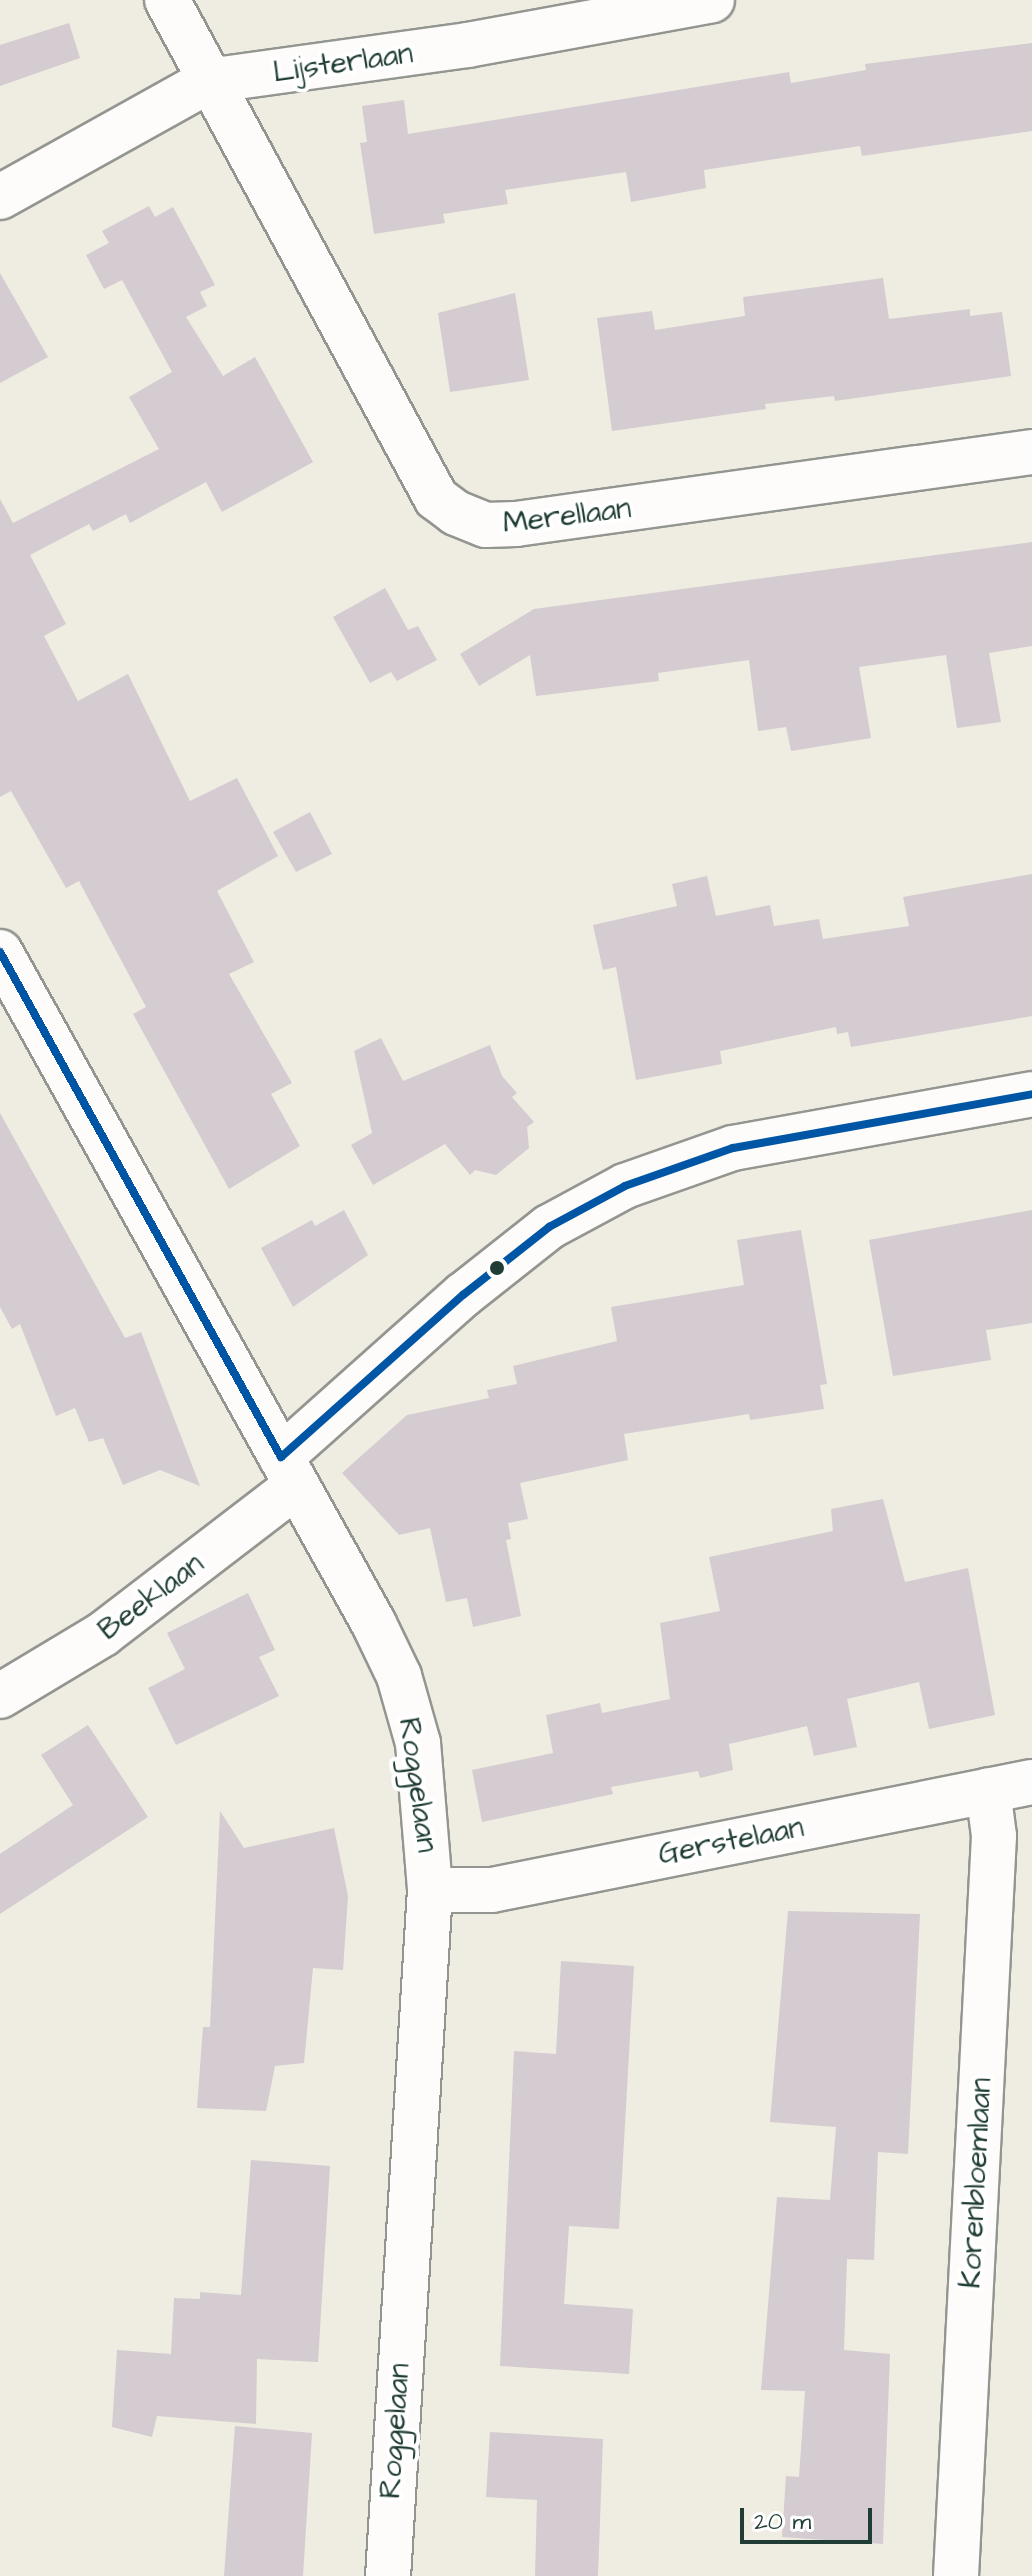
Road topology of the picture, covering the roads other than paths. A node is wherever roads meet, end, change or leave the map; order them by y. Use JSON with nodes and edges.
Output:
{"nodes":[{"id":1,"x":167,"y":0,"type":"edge"},
{"id":2,"x":712,"y":0,"type":"edge"},
{"id":3,"x":208,"y":81,"type":"junction"},
{"id":4,"x":0,"y":197,"type":"edge"},
{"id":5,"x":1032,"y":452,"type":"edge"},
{"id":6,"x":0,"y":952,"type":"edge"},
{"id":7,"x":1032,"y":1094,"type":"edge"},
{"id":8,"x":288,"y":1472,"type":"junction"},
{"id":9,"x":0,"y":1696,"type":"edge"},
{"id":10,"x":1032,"y":1782,"type":"edge"},
{"id":11,"x":988,"y":1790,"type":"junction"},
{"id":12,"x":430,"y":1890,"type":"junction"},
{"id":13,"x":388,"y":2576,"type":"edge"},
{"id":14,"x":956,"y":2576,"type":"edge"}],
"edges":[{"from":1,"to":3,"type":"street","name":"Merellaan"},
{"from":2,"to":3,"type":"street","name":"Lijsterlaan"},
{"from":3,"to":4,"type":"street","name":"Lijsterlaan"},
{"from":3,"to":5,"type":"street","name":"Merellaan"},
{"from":6,"to":8,"type":"street","name":"Roggelaan"},
{"from":7,"to":8,"type":"street","name":"Beeklaan"},
{"from":8,"to":9,"type":"street","name":"Beeklaan"},
{"from":8,"to":12,"type":"street","name":"Roggelaan"},
{"from":10,"to":11,"type":"street","name":"Gerstelaan"},
{"from":11,"to":12,"type":"street","name":"Gerstelaan"},
{"from":11,"to":14,"type":"street","name":"Korenbloemlaan"},
{"from":12,"to":13,"type":"street","name":"Roggelaan"}]}
